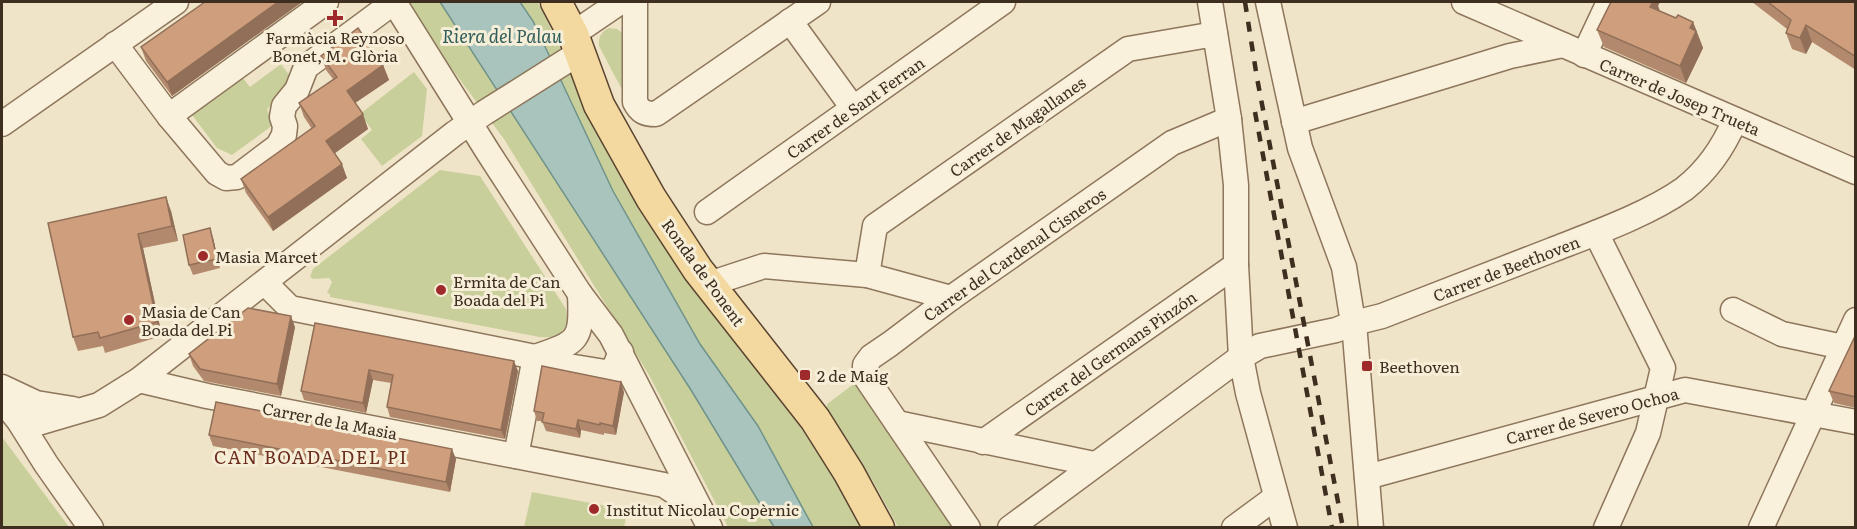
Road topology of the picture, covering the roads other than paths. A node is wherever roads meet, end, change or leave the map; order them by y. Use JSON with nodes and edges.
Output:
{"nodes":[{"id":1,"x":176,"y":2,"type":"edge"},
{"id":2,"x":326,"y":2,"type":"edge"},
{"id":3,"x":394,"y":2,"type":"edge"},
{"id":4,"x":556,"y":2,"type":"edge"},
{"id":5,"x":620,"y":2,"type":"edge"},
{"id":6,"x":635,"y":2,"type":"edge"},
{"id":7,"x":818,"y":2,"type":"edge"},
{"id":8,"x":1004,"y":2,"type":"edge"},
{"id":9,"x":1210,"y":2,"type":"edge"},
{"id":10,"x":1268,"y":2,"type":"edge"},
{"id":11,"x":1464,"y":2,"type":"edge"},
{"id":12,"x":1609,"y":2,"type":"edge"},
{"id":13,"x":1506,"y":20,"type":"junction"},
{"id":14,"x":790,"y":21,"type":"junction"},
{"id":15,"x":1215,"y":34,"type":"junction"},
{"id":16,"x":115,"y":44,"type":"junction"},
{"id":17,"x":1573,"y":50,"type":"junction"},
{"id":18,"x":569,"y":52,"type":"junction"},
{"id":19,"x":1510,"y":56,"type":"junction"},
{"id":20,"x":853,"y":108,"type":"junction"},
{"id":21,"x":169,"y":116,"type":"junction"},
{"id":22,"x":1229,"y":119,"type":"junction"},
{"id":23,"x":1735,"y":120,"type":"junction"},
{"id":24,"x":1294,"y":122,"type":"junction"},
{"id":25,"x":470,"y":123,"type":"junction"},
{"id":26,"x":2,"y":124,"type":"edge"},
{"id":27,"x":1856,"y":172,"type":"edge"},
{"id":28,"x":707,"y":212,"type":"dead end"},
{"id":29,"x":1596,"y":233,"type":"junction"},
{"id":30,"x":1236,"y":265,"type":"junction"},
{"id":31,"x":867,"y":275,"type":"junction"},
{"id":32,"x":265,"y":283,"type":"junction"},
{"id":33,"x":709,"y":284,"type":"junction"},
{"id":34,"x":580,"y":294,"type":"junction"},
{"id":35,"x":951,"y":298,"type":"junction"},
{"id":36,"x":1733,"y":310,"type":"dead end"},
{"id":37,"x":1856,"y":320,"type":"edge"},
{"id":38,"x":1354,"y":323,"type":"junction"},
{"id":39,"x":576,"y":337,"type":"junction"},
{"id":40,"x":616,"y":343,"type":"junction"},
{"id":41,"x":1843,"y":347,"type":"junction"},
{"id":42,"x":535,"y":357,"type":"junction"},
{"id":43,"x":1241,"y":357,"type":"junction"},
{"id":44,"x":139,"y":380,"type":"junction"},
{"id":45,"x":2,"y":387,"type":"edge"},
{"id":46,"x":1657,"y":397,"type":"junction"},
{"id":47,"x":2,"y":400,"type":"edge"},
{"id":48,"x":36,"y":403,"type":"junction"},
{"id":49,"x":81,"y":410,"type":"junction"},
{"id":50,"x":1812,"y":415,"type":"junction"},
{"id":51,"x":19,"y":421,"type":"junction"},
{"id":52,"x":1856,"y":422,"type":"edge"},
{"id":53,"x":897,"y":423,"type":"junction"},
{"id":54,"x":983,"y":442,"type":"junction"},
{"id":55,"x":516,"y":456,"type":"junction"},
{"id":56,"x":46,"y":464,"type":"junction"},
{"id":57,"x":1094,"y":464,"type":"junction"},
{"id":58,"x":1367,"y":477,"type":"junction"},
{"id":59,"x":673,"y":479,"type":"junction"},
{"id":60,"x":1276,"y":497,"type":"junction"},
{"id":61,"x":706,"y":519,"type":"edge"},
{"id":62,"x":1374,"y":523,"type":"edge"},
{"id":63,"x":91,"y":528,"type":"edge"},
{"id":64,"x":879,"y":528,"type":"edge"},
{"id":65,"x":968,"y":528,"type":"edge"},
{"id":66,"x":1010,"y":528,"type":"edge"},
{"id":67,"x":1234,"y":528,"type":"edge"},
{"id":68,"x":1285,"y":528,"type":"edge"},
{"id":69,"x":1606,"y":528,"type":"edge"},
{"id":70,"x":1761,"y":528,"type":"edge"}],
"edges":[{"from":1,"to":16,"type":"street"},
{"from":2,"to":21,"type":"street"},
{"from":3,"to":21,"type":"street"},
{"from":3,"to":25,"type":"street"},
{"from":4,"to":18,"type":"main road","name":"Ronda de Ponent"},
{"from":5,"to":18,"type":"street"},
{"from":6,"to":14,"type":"street"},
{"from":7,"to":14,"type":"street"},
{"from":8,"to":20,"type":"street","name":"Carrer de Sant Ferran"},
{"from":9,"to":15,"type":"street"},
{"from":10,"to":24,"type":"street"},
{"from":11,"to":13,"type":"street","name":"Carrer de Josep Trueta"},
{"from":12,"to":17,"type":"street"},
{"from":13,"to":17,"type":"street","name":"Carrer de Josep Trueta"},
{"from":13,"to":19,"type":"street"},
{"from":14,"to":20,"type":"street"},
{"from":15,"to":22,"type":"street"},
{"from":15,"to":31,"type":"street","name":"Carrer de Magallanes"},
{"from":16,"to":21,"type":"street"},
{"from":16,"to":26,"type":"street"},
{"from":17,"to":19,"type":"street"},
{"from":17,"to":23,"type":"street","name":"Carrer de Josep Trueta"},
{"from":18,"to":25,"type":"street"},
{"from":18,"to":33,"type":"main road","name":"Ronda de Ponent"},
{"from":19,"to":24,"type":"street"},
{"from":20,"to":28,"type":"street","name":"Carrer de Sant Ferran"},
{"from":22,"to":30,"type":"street"},
{"from":22,"to":35,"type":"street","name":"Carrer del Cardenal Cisneros"},
{"from":23,"to":27,"type":"street","name":"Carrer de Josep Trueta"},
{"from":23,"to":29,"type":"street","name":"Carrer de Beethoven"},
{"from":24,"to":38,"type":"street"},
{"from":25,"to":32,"type":"street"},
{"from":25,"to":34,"type":"street"},
{"from":29,"to":38,"type":"street","name":"Carrer de Beethoven"},
{"from":29,"to":46,"type":"street"},
{"from":30,"to":43,"type":"street"},
{"from":30,"to":54,"type":"street","name":"Carrer del Germans Pinzón"},
{"from":31,"to":33,"type":"street"},
{"from":31,"to":35,"type":"street"},
{"from":32,"to":42,"type":"street"},
{"from":32,"to":44,"type":"street"},
{"from":33,"to":64,"type":"main road","name":"Ronda de Ponent"},
{"from":34,"to":39,"type":"street"},
{"from":34,"to":40,"type":"street"},
{"from":35,"to":53,"type":"street","name":"Carrer del Cardenal Cisneros"},
{"from":36,"to":41,"type":"street"},
{"from":37,"to":41,"type":"street"},
{"from":38,"to":43,"type":"street","name":"Carrer de Beethoven"},
{"from":38,"to":58,"type":"street"},
{"from":39,"to":40,"type":"street"},
{"from":39,"to":42,"type":"street"},
{"from":40,"to":42,"type":"street"},
{"from":40,"to":59,"type":"street"},
{"from":41,"to":50,"type":"street"},
{"from":42,"to":55,"type":"street"},
{"from":43,"to":57,"type":"street","name":"Carrer de Beethoven"},
{"from":43,"to":60,"type":"street"},
{"from":44,"to":49,"type":"street"},
{"from":44,"to":55,"type":"street","name":"Carrer de la Masia"},
{"from":45,"to":48,"type":"street"},
{"from":46,"to":50,"type":"street","name":"Carrer de Severo Ochoa"},
{"from":46,"to":58,"type":"street","name":"Carrer de Severo Ochoa"},
{"from":46,"to":69,"type":"street"},
{"from":47,"to":51,"type":"street"},
{"from":48,"to":49,"type":"street"},
{"from":48,"to":51,"type":"street"},
{"from":49,"to":51,"type":"street"},
{"from":49,"to":56,"type":"street"},
{"from":50,"to":52,"type":"street","name":"Carrer de Severo Ochoa"},
{"from":50,"to":70,"type":"street"},
{"from":51,"to":56,"type":"street"},
{"from":53,"to":54,"type":"street"},
{"from":53,"to":65,"type":"street"},
{"from":54,"to":57,"type":"street"},
{"from":55,"to":59,"type":"street","name":"Carrer de la Masia"},
{"from":56,"to":63,"type":"street"},
{"from":57,"to":66,"type":"street","name":"Carrer de Beethoven"},
{"from":58,"to":62,"type":"street"},
{"from":59,"to":61,"type":"street","name":"Carrer de la Masia"},
{"from":60,"to":67,"type":"street"},
{"from":60,"to":68,"type":"street"}]}
